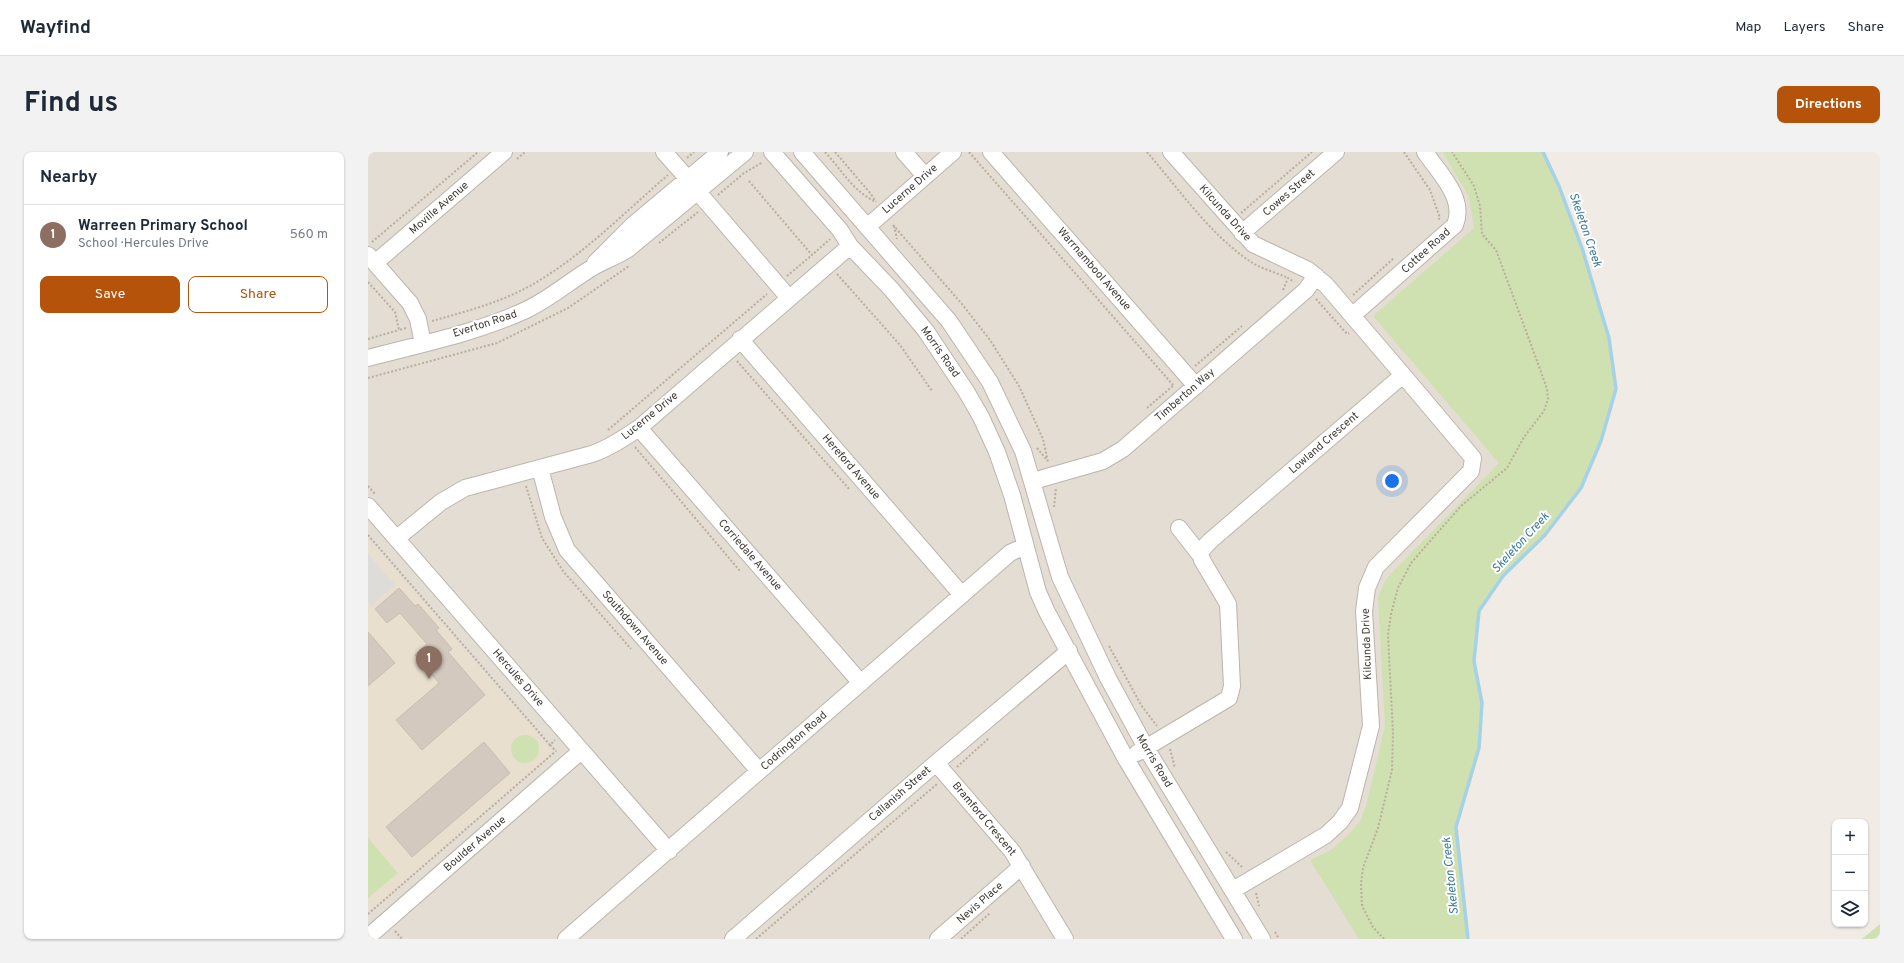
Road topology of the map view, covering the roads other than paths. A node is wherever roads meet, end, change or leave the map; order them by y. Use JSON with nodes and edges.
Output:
{"nodes":[{"id":1,"x":504,"y":152,"type":"edge"},
{"id":2,"x":664,"y":152,"type":"edge"},
{"id":3,"x":720,"y":152,"type":"edge"},
{"id":4,"x":745,"y":152,"type":"edge"},
{"id":5,"x":772,"y":152,"type":"edge"},
{"id":6,"x":802,"y":152,"type":"edge"},
{"id":7,"x":904,"y":152,"type":"edge"},
{"id":8,"x":953,"y":152,"type":"edge"},
{"id":9,"x":991,"y":152,"type":"edge"},
{"id":10,"x":1170,"y":152,"type":"edge"},
{"id":11,"x":1336,"y":152,"type":"edge"},
{"id":12,"x":1425,"y":152,"type":"edge"},
{"id":13,"x":925,"y":176,"type":"junction"},
{"id":14,"x":688,"y":179,"type":"junction"},
{"id":15,"x":698,"y":192,"type":"junction"},
{"id":16,"x":867,"y":227,"type":"junction"},
{"id":17,"x":1236,"y":227,"type":"junction"},
{"id":18,"x":850,"y":246,"type":"junction"},
{"id":19,"x":371,"y":254,"type":"edge"},
{"id":20,"x":592,"y":268,"type":"junction"},
{"id":21,"x":1316,"y":276,"type":"junction"},
{"id":22,"x":789,"y":298,"type":"junction"},
{"id":23,"x":1356,"y":319,"type":"junction"},
{"id":24,"x":740,"y":340,"type":"junction"},
{"id":25,"x":423,"y":344,"type":"junction"},
{"id":26,"x":368,"y":358,"type":"edge"},
{"id":27,"x":1403,"y":375,"type":"junction"},
{"id":28,"x":1196,"y":386,"type":"junction"},
{"id":29,"x":639,"y":428,"type":"junction"},
{"id":30,"x":540,"y":468,"type":"junction"},
{"id":31,"x":1033,"y":481,"type":"junction"},
{"id":32,"x":368,"y":506,"type":"edge"},
{"id":33,"x":1179,"y":528,"type":"dead end"},
{"id":34,"x":397,"y":538,"type":"junction"},
{"id":35,"x":1025,"y":546,"type":"junction"},
{"id":36,"x":1201,"y":556,"type":"junction"},
{"id":37,"x":1060,"y":577,"type":"junction"},
{"id":38,"x":1038,"y":592,"type":"junction"},
{"id":39,"x":962,"y":595,"type":"junction"},
{"id":40,"x":1068,"y":651,"type":"junction"},
{"id":41,"x":861,"y":683,"type":"junction"},
{"id":42,"x":1146,"y":748,"type":"junction"},
{"id":43,"x":581,"y":751,"type":"junction"},
{"id":44,"x":1126,"y":759,"type":"junction"},
{"id":45,"x":936,"y":763,"type":"junction"},
{"id":46,"x":760,"y":771,"type":"junction"},
{"id":47,"x":669,"y":851,"type":"junction"},
{"id":48,"x":1022,"y":866,"type":"junction"},
{"id":49,"x":1233,"y":890,"type":"junction"},
{"id":50,"x":376,"y":935,"type":"edge"},
{"id":51,"x":744,"y":937,"type":"edge"},
{"id":52,"x":566,"y":939,"type":"edge"},
{"id":53,"x":938,"y":939,"type":"edge"},
{"id":54,"x":1065,"y":939,"type":"edge"},
{"id":55,"x":1234,"y":939,"type":"edge"},
{"id":56,"x":1262,"y":939,"type":"edge"}],
"edges":[{"from":1,"to":19,"type":"street","name":"Moville Avenue"},
{"from":2,"to":14,"type":"street"},
{"from":3,"to":14,"type":"street","name":"Everton Road"},
{"from":4,"to":15,"type":"street","name":"Everton Road"},
{"from":5,"to":18,"type":"street","name":"Morris Road"},
{"from":6,"to":16,"type":"street","name":"Morris Road"},
{"from":7,"to":13,"type":"street"},
{"from":8,"to":13,"type":"street","name":"Lucerne Drive"},
{"from":9,"to":28,"type":"street","name":"Warrnambool Avenue"},
{"from":10,"to":17,"type":"street","name":"Kilcunda Drive"},
{"from":11,"to":17,"type":"street","name":"Cowes Street"},
{"from":12,"to":23,"type":"street","name":"Cottee Road"},
{"from":13,"to":16,"type":"street","name":"Lucerne Drive"},
{"from":14,"to":20,"type":"street","name":"Everton Road"},
{"from":15,"to":20,"type":"street","name":"Everton Road"},
{"from":15,"to":22,"type":"street"},
{"from":16,"to":31,"type":"street","name":"Morris Road"},
{"from":17,"to":21,"type":"street","name":"Kilcunda Drive"},
{"from":18,"to":22,"type":"street","name":"Lucerne Drive"},
{"from":18,"to":35,"type":"street","name":"Morris Road"},
{"from":19,"to":25,"type":"street"},
{"from":20,"to":25,"type":"street","name":"Everton Road"},
{"from":21,"to":23,"type":"street","name":"Kilcunda Drive"},
{"from":21,"to":28,"type":"street","name":"Timberton Way"},
{"from":22,"to":24,"type":"street","name":"Lucerne Drive"},
{"from":23,"to":27,"type":"street"},
{"from":24,"to":29,"type":"street","name":"Lucerne Drive"},
{"from":24,"to":39,"type":"street","name":"Hereford Avenue"},
{"from":25,"to":26,"type":"street","name":"Everton Road"},
{"from":27,"to":36,"type":"street","name":"Lowland Crescent"},
{"from":27,"to":49,"type":"street","name":"Kilcunda Drive"},
{"from":28,"to":31,"type":"street","name":"Timberton Way"},
{"from":29,"to":30,"type":"street","name":"Lucerne Drive"},
{"from":29,"to":41,"type":"street","name":"Corriedale Avenue"},
{"from":30,"to":34,"type":"street","name":"Lucerne Drive"},
{"from":30,"to":46,"type":"street","name":"Southdown Avenue"},
{"from":31,"to":37,"type":"street","name":"Morris Road"},
{"from":32,"to":34,"type":"street","name":"Hercules Drive"},
{"from":33,"to":36,"type":"street"},
{"from":34,"to":43,"type":"street","name":"Hercules Drive"},
{"from":35,"to":38,"type":"street","name":"Morris Road"},
{"from":35,"to":39,"type":"street","name":"Codrington Road"},
{"from":36,"to":42,"type":"street"},
{"from":37,"to":38,"type":"street"},
{"from":37,"to":42,"type":"street","name":"Morris Road"},
{"from":38,"to":40,"type":"street","name":"Morris Road"},
{"from":39,"to":41,"type":"street","name":"Codrington Road"},
{"from":40,"to":44,"type":"street","name":"Morris Road"},
{"from":40,"to":45,"type":"street","name":"Callanish Street"},
{"from":41,"to":46,"type":"street","name":"Codrington Road"},
{"from":42,"to":44,"type":"street"},
{"from":42,"to":49,"type":"street","name":"Morris Road"},
{"from":43,"to":47,"type":"street","name":"Hercules Drive"},
{"from":43,"to":50,"type":"street","name":"Boulder Avenue"},
{"from":44,"to":55,"type":"street","name":"Morris Road"},
{"from":45,"to":48,"type":"street","name":"Bramford Crescent"},
{"from":45,"to":51,"type":"street","name":"Callanish Street"},
{"from":46,"to":47,"type":"street","name":"Codrington Road"},
{"from":47,"to":52,"type":"street","name":"Codrington Road"},
{"from":48,"to":53,"type":"street","name":"Nevis Place"},
{"from":48,"to":54,"type":"street","name":"Bramford Crescent"},
{"from":49,"to":56,"type":"street","name":"Morris Road"}]}
